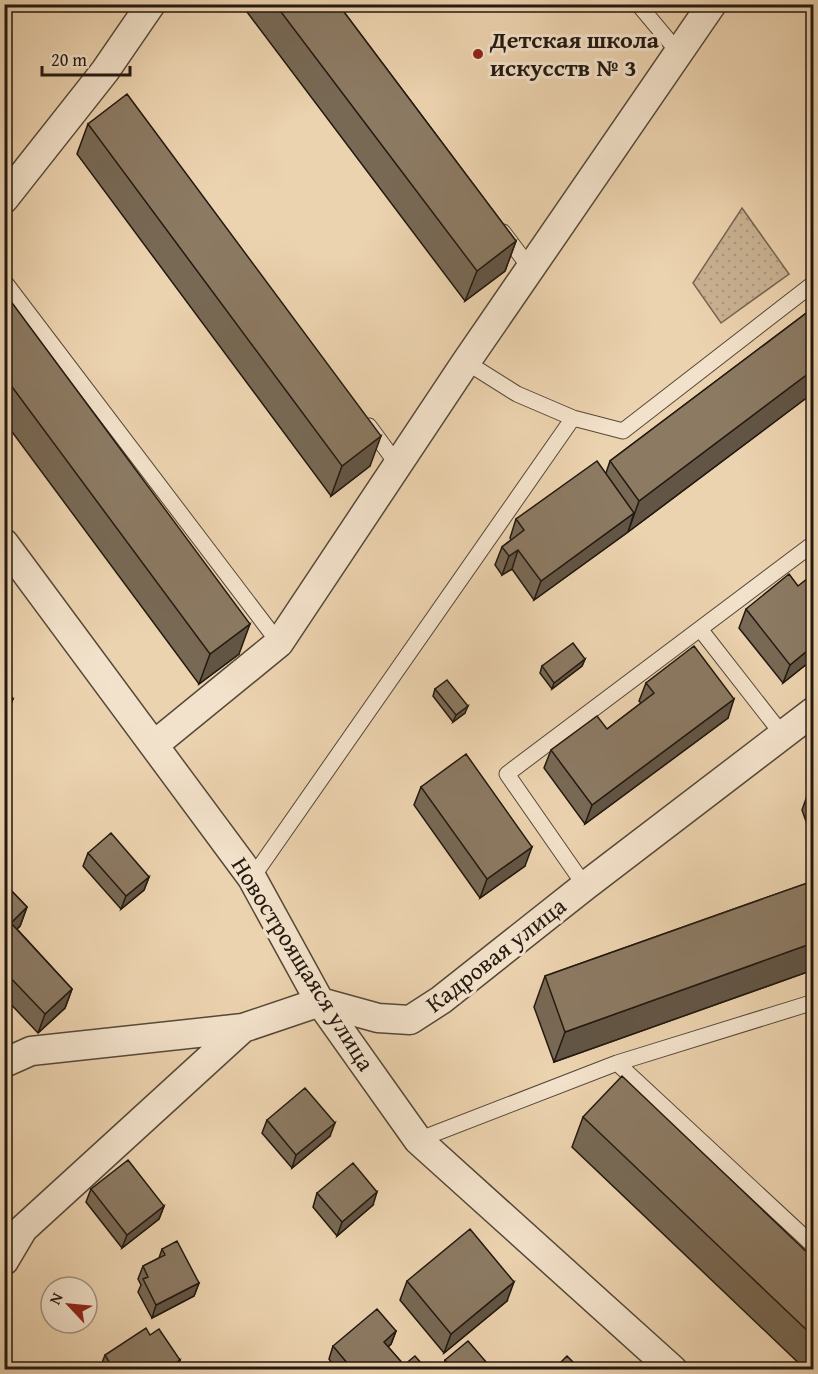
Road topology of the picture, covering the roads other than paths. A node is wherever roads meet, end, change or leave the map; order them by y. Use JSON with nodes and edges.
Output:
{"nodes":[{"id":1,"x":151,"y":4,"type":"edge"},
{"id":2,"x":638,"y":4,"type":"edge"},
{"id":3,"x":712,"y":4,"type":"edge"},
{"id":4,"x":679,"y":52,"type":"junction"},
{"id":5,"x":4,"y":199,"type":"edge"},
{"id":6,"x":495,"y":221,"type":"edge"},
{"id":7,"x":530,"y":268,"type":"junction"},
{"id":8,"x":4,"y":280,"type":"edge"},
{"id":9,"x":813,"y":283,"type":"edge"},
{"id":10,"x":466,"y":362,"type":"junction"},
{"id":11,"x":363,"y":417,"type":"edge"},
{"id":12,"x":573,"y":418,"type":"junction"},
{"id":13,"x":397,"y":464,"type":"junction"},
{"id":14,"x":4,"y":543,"type":"edge"},
{"id":15,"x":813,"y":543,"type":"edge"},
{"id":16,"x":700,"y":628,"type":"junction"},
{"id":17,"x":279,"y":643,"type":"junction"},
{"id":18,"x":813,"y":711,"type":"edge"},
{"id":19,"x":782,"y":735,"type":"junction"},
{"id":20,"x":153,"y":745,"type":"junction"},
{"id":21,"x":252,"y":878,"type":"junction"},
{"id":22,"x":585,"y":886,"type":"junction"},
{"id":23,"x":320,"y":1002,"type":"junction"},
{"id":24,"x":813,"y":1002,"type":"edge"},
{"id":25,"x":243,"y":1028,"type":"junction"},
{"id":26,"x":617,"y":1063,"type":"junction"},
{"id":27,"x":4,"y":1064,"type":"edge"},
{"id":28,"x":418,"y":1140,"type":"junction"},
{"id":29,"x":813,"y":1246,"type":"edge"},
{"id":30,"x":4,"y":1261,"type":"edge"},
{"id":31,"x":673,"y":1370,"type":"edge"}],
"edges":[{"from":1,"to":5,"type":"street"},
{"from":2,"to":4,"type":"lane"},
{"from":3,"to":4,"type":"street"},
{"from":4,"to":7,"type":"street"},
{"from":6,"to":7,"type":"lane"},
{"from":7,"to":10,"type":"street"},
{"from":8,"to":17,"type":"lane"},
{"from":9,"to":12,"type":"lane"},
{"from":10,"to":12,"type":"lane"},
{"from":10,"to":13,"type":"street"},
{"from":11,"to":13,"type":"lane"},
{"from":12,"to":21,"type":"lane"},
{"from":13,"to":17,"type":"street"},
{"from":14,"to":20,"type":"street","name":"Новостроящаяся улица"},
{"from":15,"to":16,"type":"lane"},
{"from":16,"to":19,"type":"lane"},
{"from":16,"to":22,"type":"lane"},
{"from":17,"to":20,"type":"street"},
{"from":18,"to":19,"type":"street","name":"Кадровая улица"},
{"from":19,"to":22,"type":"street","name":"Кадровая улица"},
{"from":20,"to":21,"type":"street","name":"Новостроящаяся улица"},
{"from":21,"to":23,"type":"street","name":"Новостроящаяся улица"},
{"from":22,"to":23,"type":"street","name":"Кадровая улица"},
{"from":23,"to":25,"type":"street"},
{"from":23,"to":28,"type":"street","name":"Новостроящаяся улица"},
{"from":24,"to":26,"type":"lane"},
{"from":25,"to":27,"type":"street"},
{"from":25,"to":30,"type":"street"},
{"from":26,"to":28,"type":"lane"},
{"from":26,"to":29,"type":"lane"},
{"from":28,"to":31,"type":"street","name":"Новостроящаяся улица"}]}
